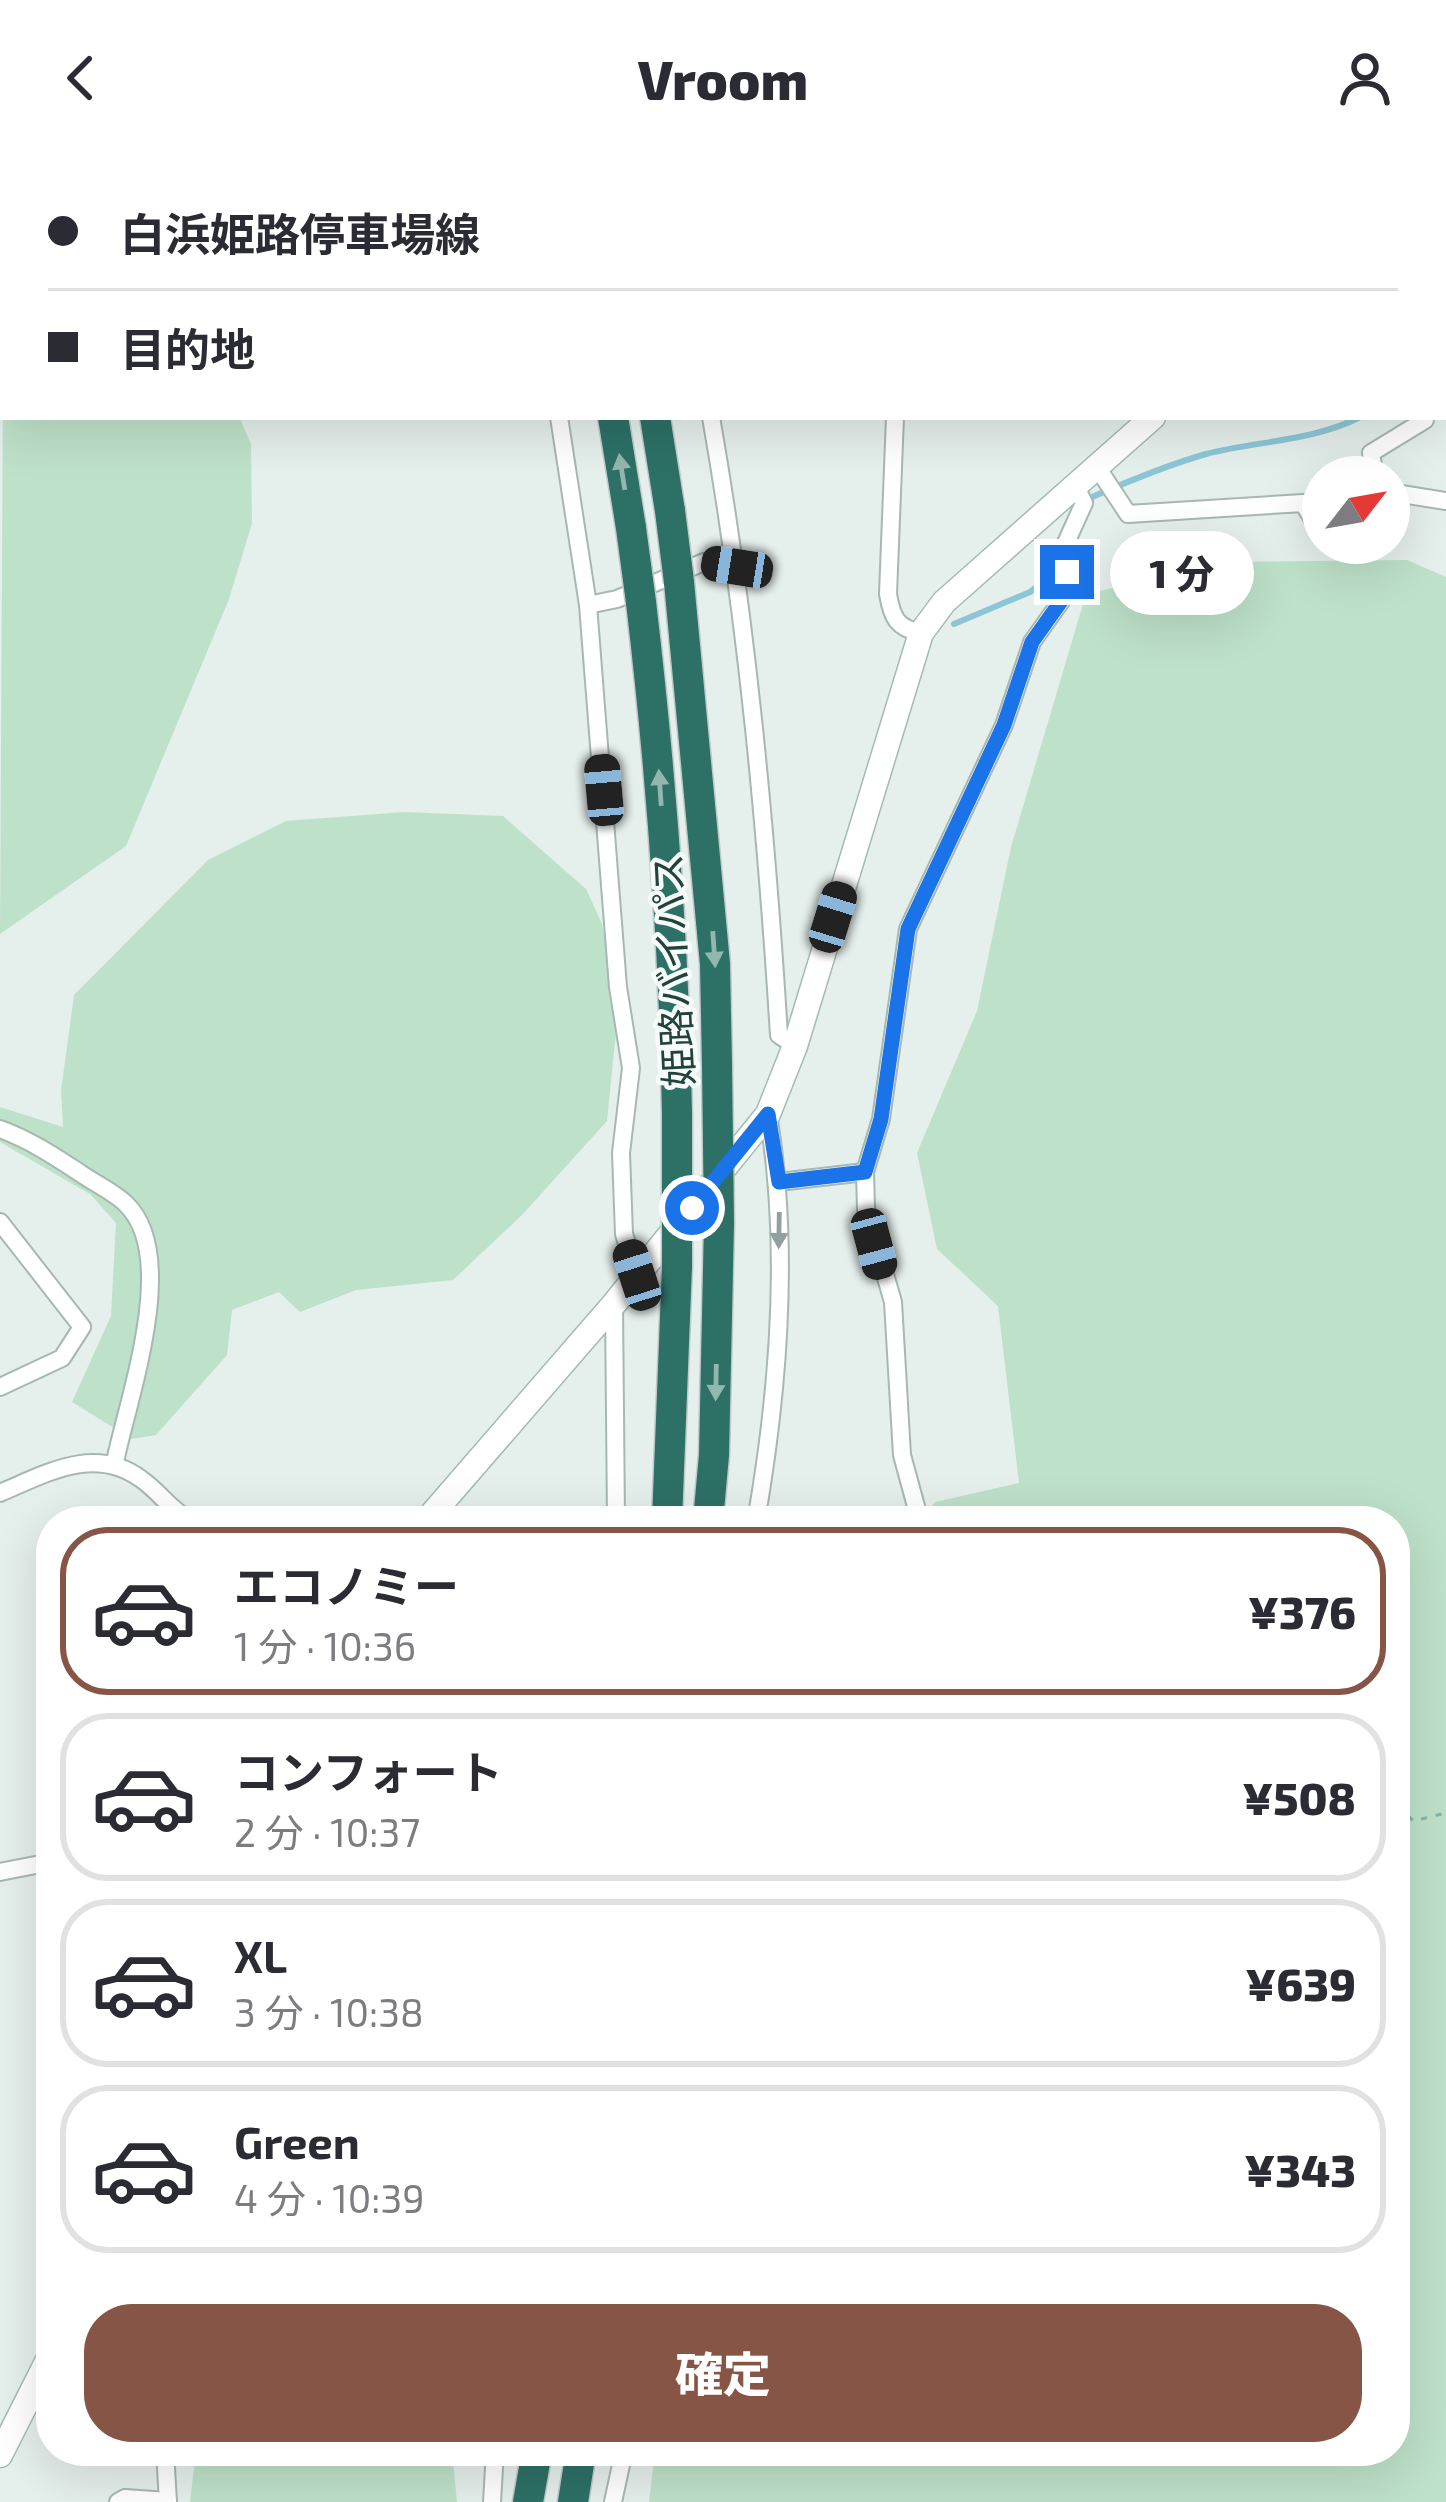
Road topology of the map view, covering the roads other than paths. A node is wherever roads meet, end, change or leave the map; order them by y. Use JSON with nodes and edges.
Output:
{"nodes":[{"id":1,"x":559,"y":420,"type":"edge"},
{"id":2,"x":614,"y":420,"type":"edge"},
{"id":3,"x":655,"y":420,"type":"edge"},
{"id":4,"x":712,"y":420,"type":"edge"},
{"id":5,"x":895,"y":420,"type":"edge"},
{"id":6,"x":1151,"y":420,"type":"edge"},
{"id":7,"x":1425,"y":420,"type":"dead end"},
{"id":8,"x":1372,"y":456,"type":"edge"},
{"id":9,"x":1106,"y":482,"type":"junction"},
{"id":10,"x":1076,"y":487,"type":"junction"},
{"id":11,"x":1410,"y":495,"type":"edge"},
{"id":12,"x":1446,"y":501,"type":"edge"},
{"id":13,"x":1302,"y":503,"type":"edge"},
{"id":14,"x":737,"y":567,"type":"junction"},
{"id":15,"x":588,"y":604,"type":"junction"},
{"id":16,"x":921,"y":633,"type":"junction"},
{"id":17,"x":795,"y":1046,"type":"junction"},
{"id":18,"x":768,"y":1114,"type":"junction"},
{"id":19,"x":0,"y":1129,"type":"edge"},
{"id":20,"x":865,"y":1172,"type":"junction"},
{"id":21,"x":779,"y":1182,"type":"junction"},
{"id":22,"x":0,"y":1222,"type":"edge"},
{"id":23,"x":637,"y":1275,"type":"junction"},
{"id":24,"x":614,"y":1304,"type":"junction"},
{"id":25,"x":0,"y":1387,"type":"edge"},
{"id":26,"x":115,"y":1462,"type":"junction"},
{"id":27,"x":0,"y":1493,"type":"edge"},
{"id":28,"x":167,"y":1506,"type":"edge"},
{"id":29,"x":439,"y":1506,"type":"edge"},
{"id":30,"x":616,"y":1506,"type":"edge"},
{"id":31,"x":668,"y":1506,"type":"edge"},
{"id":32,"x":709,"y":1506,"type":"edge"},
{"id":33,"x":758,"y":1506,"type":"edge"},
{"id":34,"x":916,"y":1506,"type":"edge"},
{"id":35,"x":36,"y":1865,"type":"edge"},
{"id":36,"x":0,"y":1872,"type":"edge"},
{"id":37,"x":36,"y":2381,"type":"edge"},
{"id":38,"x":2,"y":2443,"type":"edge"},
{"id":39,"x":166,"y":2466,"type":"edge"},
{"id":40,"x":494,"y":2466,"type":"edge"},
{"id":41,"x":534,"y":2466,"type":"edge"},
{"id":42,"x":579,"y":2466,"type":"edge"},
{"id":43,"x":616,"y":2466,"type":"edge"},
{"id":44,"x":168,"y":2501,"type":"edge"},
{"id":45,"x":118,"y":2502,"type":"edge"},
{"id":46,"x":492,"y":2502,"type":"edge"},
{"id":47,"x":528,"y":2502,"type":"edge"},
{"id":48,"x":573,"y":2502,"type":"edge"},
{"id":49,"x":613,"y":2502,"type":"edge"}],
"edges":[{"from":1,"to":15,"type":"street"},
{"from":31,"to":2,"type":"highway","name":"姫路バイパス","one_way":true,"bridge":true},
{"from":3,"to":32,"type":"highway","name":"姫路バイパス","one_way":true,"bridge":true},
{"from":4,"to":14,"type":"street"},
{"from":5,"to":16,"type":"street"},
{"from":6,"to":9,"type":"main road"},
{"from":7,"to":8,"type":"street"},
{"from":9,"to":10,"type":"main road"},
{"from":9,"to":13,"type":"street"},
{"from":10,"to":16,"type":"main road"},
{"from":10,"to":20,"type":"street"},
{"from":11,"to":12,"type":"street"},
{"from":14,"to":15,"type":"street"},
{"from":14,"to":17,"type":"street"},
{"from":15,"to":23,"type":"street"},
{"from":16,"to":17,"type":"main road"},
{"from":17,"to":18,"type":"main road"},
{"from":18,"to":21,"type":"street"},
{"from":18,"to":23,"type":"main road"},
{"from":19,"to":26,"type":"street"},
{"from":20,"to":21,"type":"street"},
{"from":20,"to":34,"type":"street"},
{"from":21,"to":33,"type":"street","one_way":true},
{"from":22,"to":25,"type":"street"},
{"from":23,"to":24,"type":"main road"},
{"from":24,"to":29,"type":"main road"},
{"from":24,"to":30,"type":"street"},
{"from":26,"to":27,"type":"street"},
{"from":26,"to":28,"type":"street"},
{"from":35,"to":36,"type":"street"},
{"from":37,"to":38,"type":"main road"},
{"from":39,"to":44,"type":"street"},
{"from":40,"to":46,"type":"street"},
{"from":41,"to":47,"type":"highway"},
{"from":42,"to":48,"type":"highway"},
{"from":43,"to":49,"type":"street"},
{"from":44,"to":45,"type":"street"}]}
